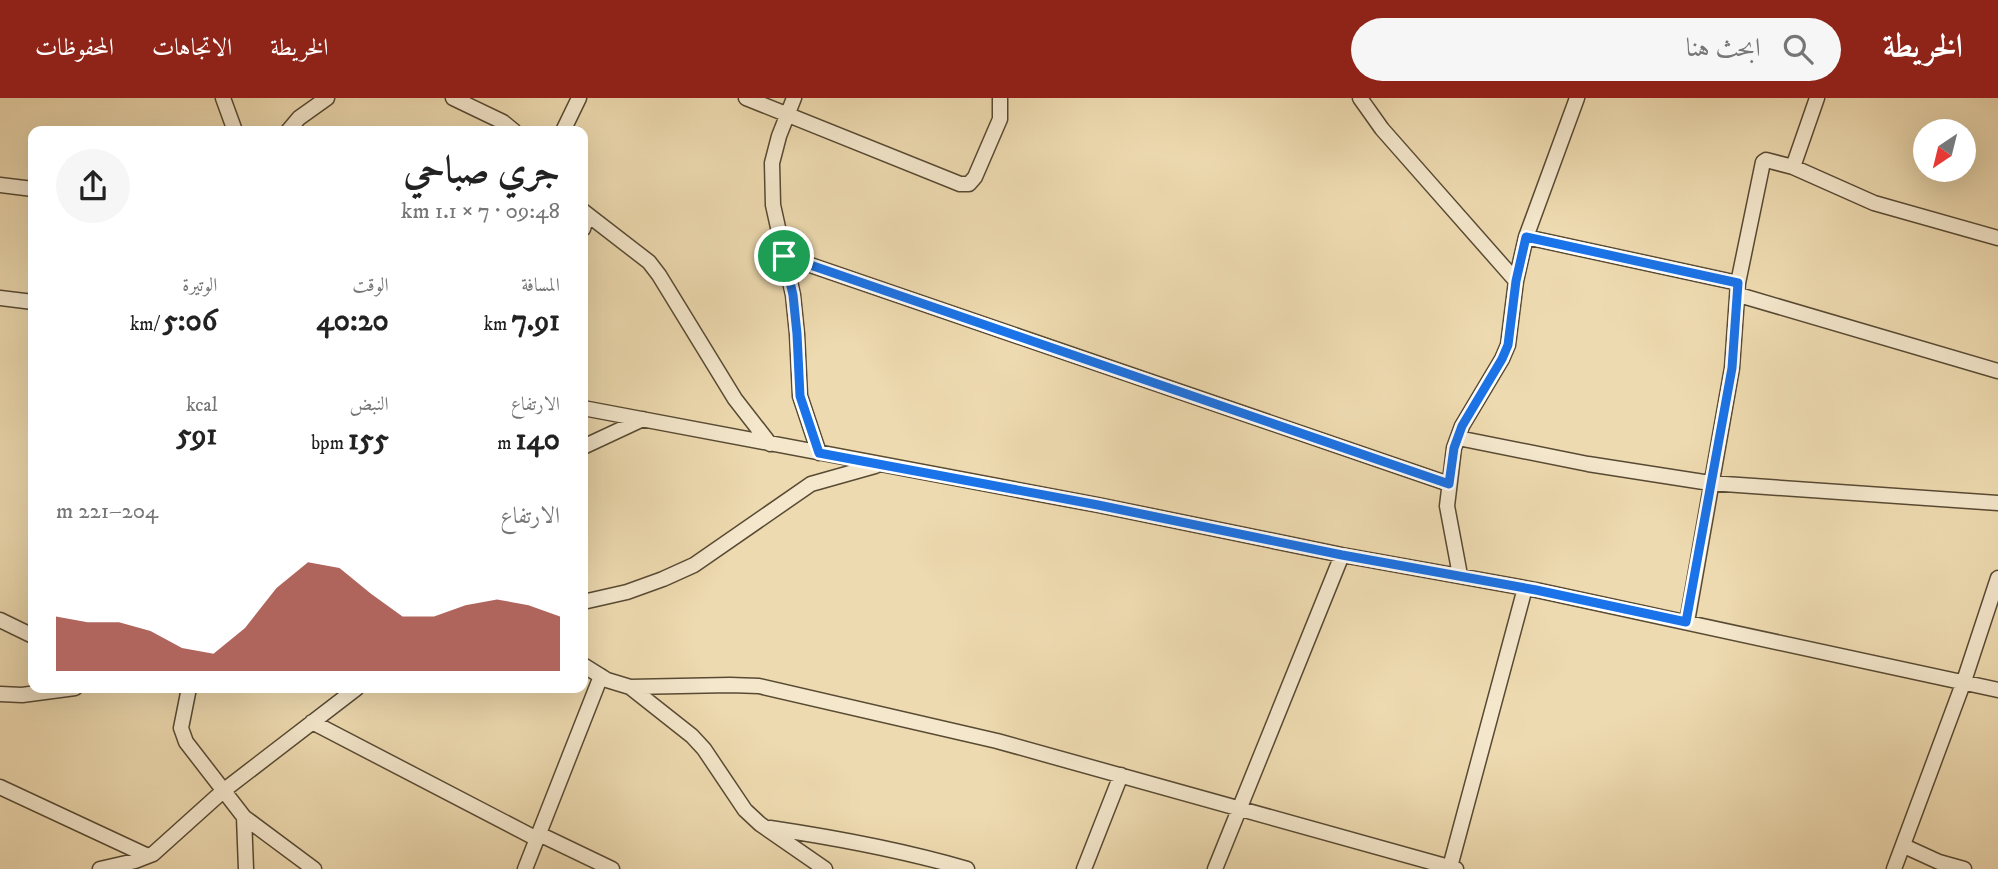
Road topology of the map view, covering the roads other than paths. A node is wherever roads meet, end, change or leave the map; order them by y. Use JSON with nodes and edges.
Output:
{"nodes":[{"id":1,"x":223,"y":98,"type":"edge"},
{"id":2,"x":327,"y":98,"type":"edge"},
{"id":3,"x":453,"y":98,"type":"edge"},
{"id":4,"x":579,"y":98,"type":"edge"},
{"id":5,"x":746,"y":98,"type":"edge"},
{"id":6,"x":794,"y":98,"type":"edge"},
{"id":7,"x":1000,"y":98,"type":"edge"},
{"id":8,"x":1360,"y":98,"type":"edge"},
{"id":9,"x":1577,"y":98,"type":"edge"},
{"id":10,"x":1817,"y":98,"type":"edge"},
{"id":11,"x":787,"y":114,"type":"junction"},
{"id":12,"x":233,"y":126,"type":"edge"},
{"id":13,"x":292,"y":126,"type":"edge"},
{"id":14,"x":508,"y":126,"type":"edge"},
{"id":15,"x":565,"y":126,"type":"edge"},
{"id":16,"x":1793,"y":167,"type":"junction"},
{"id":17,"x":0,"y":185,"type":"edge"},
{"id":18,"x":28,"y":188,"type":"edge"},
{"id":19,"x":588,"y":221,"type":"edge"},
{"id":20,"x":1526,"y":237,"type":"junction"},
{"id":21,"x":1998,"y":238,"type":"edge"},
{"id":22,"x":784,"y":256,"type":"junction"},
{"id":23,"x":1516,"y":281,"type":"junction"},
{"id":24,"x":1738,"y":289,"type":"junction"},
{"id":25,"x":0,"y":298,"type":"edge"},
{"id":26,"x":28,"y":301,"type":"edge"},
{"id":27,"x":1998,"y":371,"type":"edge"},
{"id":28,"x":588,"y":409,"type":"edge"},
{"id":29,"x":643,"y":419,"type":"junction"},
{"id":30,"x":1458,"y":438,"type":"junction"},
{"id":31,"x":770,"y":444,"type":"junction"},
{"id":32,"x":588,"y":445,"type":"edge"},
{"id":33,"x":819,"y":453,"type":"junction"},
{"id":34,"x":880,"y":465,"type":"junction"},
{"id":35,"x":1710,"y":483,"type":"junction"},
{"id":36,"x":1449,"y":484,"type":"junction"},
{"id":37,"x":1998,"y":503,"type":"edge"},
{"id":38,"x":1342,"y":555,"type":"junction"},
{"id":39,"x":1460,"y":575,"type":"junction"},
{"id":40,"x":1998,"y":578,"type":"edge"},
{"id":41,"x":1525,"y":588,"type":"junction"},
{"id":42,"x":588,"y":601,"type":"edge"},
{"id":43,"x":0,"y":620,"type":"edge"},
{"id":44,"x":1686,"y":622,"type":"junction"},
{"id":45,"x":28,"y":634,"type":"edge"},
{"id":46,"x":588,"y":668,"type":"edge"},
{"id":47,"x":601,"y":676,"type":"junction"},
{"id":48,"x":1964,"y":681,"type":"junction"},
{"id":49,"x":631,"y":687,"type":"junction"},
{"id":50,"x":1998,"y":690,"type":"edge"},
{"id":51,"x":37,"y":693,"type":"edge"},
{"id":52,"x":188,"y":693,"type":"edge"},
{"id":53,"x":350,"y":693,"type":"edge"},
{"id":54,"x":0,"y":694,"type":"edge"},
{"id":55,"x":312,"y":722,"type":"junction"},
{"id":56,"x":1121,"y":775,"type":"junction"},
{"id":57,"x":0,"y":787,"type":"edge"},
{"id":58,"x":223,"y":791,"type":"junction"},
{"id":59,"x":1240,"y":808,"type":"junction"},
{"id":60,"x":244,"y":817,"type":"junction"},
{"id":61,"x":766,"y":828,"type":"junction"},
{"id":62,"x":538,"y":836,"type":"junction"},
{"id":63,"x":1903,"y":846,"type":"junction"},
{"id":64,"x":148,"y":856,"type":"junction"},
{"id":65,"x":1453,"y":868,"type":"edge"},
{"id":66,"x":100,"y":869,"type":"edge"},
{"id":67,"x":246,"y":869,"type":"edge"},
{"id":68,"x":314,"y":869,"type":"edge"},
{"id":69,"x":526,"y":869,"type":"edge"},
{"id":70,"x":612,"y":869,"type":"edge"},
{"id":71,"x":825,"y":869,"type":"edge"},
{"id":72,"x":967,"y":869,"type":"edge"},
{"id":73,"x":1084,"y":869,"type":"edge"},
{"id":74,"x":1215,"y":869,"type":"edge"},
{"id":75,"x":1894,"y":869,"type":"edge"},
{"id":76,"x":1964,"y":869,"type":"edge"}],
"edges":[{"from":1,"to":12,"type":"street"},
{"from":2,"to":13,"type":"street"},
{"from":3,"to":14,"type":"street"},
{"from":4,"to":15,"type":"street"},
{"from":5,"to":11,"type":"street"},
{"from":6,"to":11,"type":"street"},
{"from":7,"to":11,"type":"street"},
{"from":8,"to":23,"type":"street"},
{"from":9,"to":20,"type":"street"},
{"from":10,"to":16,"type":"street"},
{"from":11,"to":22,"type":"street"},
{"from":16,"to":21,"type":"street"},
{"from":16,"to":24,"type":"street"},
{"from":17,"to":18,"type":"street"},
{"from":19,"to":31,"type":"street"},
{"from":20,"to":23,"type":"street"},
{"from":20,"to":24,"type":"street"},
{"from":22,"to":33,"type":"street"},
{"from":22,"to":36,"type":"street"},
{"from":23,"to":30,"type":"street"},
{"from":24,"to":27,"type":"street"},
{"from":24,"to":35,"type":"street"},
{"from":25,"to":26,"type":"street"},
{"from":28,"to":29,"type":"street"},
{"from":29,"to":31,"type":"street"},
{"from":29,"to":32,"type":"street"},
{"from":30,"to":35,"type":"street"},
{"from":30,"to":36,"type":"street"},
{"from":31,"to":33,"type":"street"},
{"from":33,"to":34,"type":"street"},
{"from":34,"to":38,"type":"street"},
{"from":34,"to":42,"type":"street"},
{"from":35,"to":37,"type":"street"},
{"from":35,"to":44,"type":"street"},
{"from":36,"to":39,"type":"street"},
{"from":38,"to":39,"type":"street"},
{"from":38,"to":59,"type":"street"},
{"from":39,"to":41,"type":"street"},
{"from":40,"to":48,"type":"street"},
{"from":41,"to":44,"type":"street"},
{"from":41,"to":65,"type":"street"},
{"from":43,"to":45,"type":"street"},
{"from":44,"to":48,"type":"street"},
{"from":46,"to":47,"type":"street"},
{"from":47,"to":49,"type":"street"},
{"from":47,"to":62,"type":"street"},
{"from":48,"to":50,"type":"street"},
{"from":48,"to":63,"type":"street"},
{"from":49,"to":56,"type":"street"},
{"from":49,"to":61,"type":"street"},
{"from":51,"to":54,"type":"street"},
{"from":52,"to":58,"type":"street"},
{"from":53,"to":55,"type":"street"},
{"from":55,"to":58,"type":"street"},
{"from":55,"to":62,"type":"street"},
{"from":56,"to":59,"type":"street"},
{"from":56,"to":73,"type":"street"},
{"from":57,"to":64,"type":"street"},
{"from":58,"to":60,"type":"street"},
{"from":58,"to":64,"type":"street"},
{"from":59,"to":65,"type":"street"},
{"from":59,"to":74,"type":"street"},
{"from":60,"to":67,"type":"street"},
{"from":60,"to":68,"type":"street"},
{"from":61,"to":71,"type":"street"},
{"from":61,"to":72,"type":"street"},
{"from":62,"to":69,"type":"street"},
{"from":62,"to":70,"type":"street"},
{"from":63,"to":75,"type":"street"},
{"from":63,"to":76,"type":"street"},
{"from":64,"to":66,"type":"street"}]}
